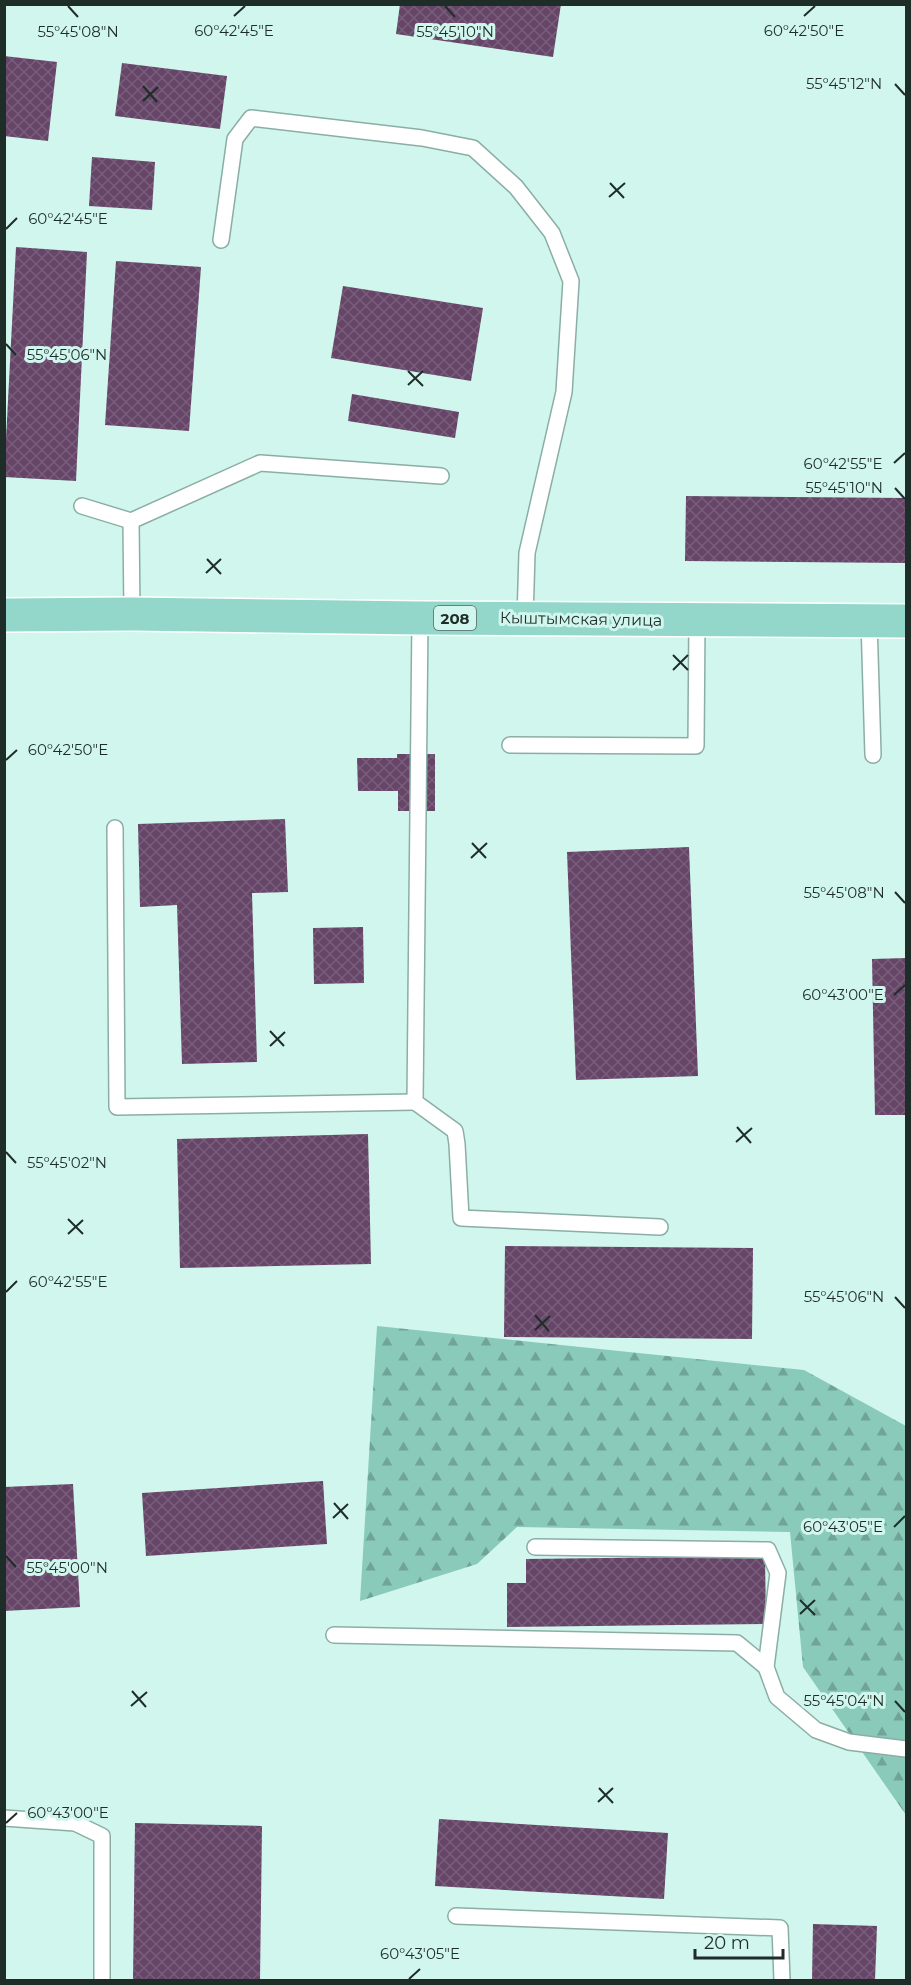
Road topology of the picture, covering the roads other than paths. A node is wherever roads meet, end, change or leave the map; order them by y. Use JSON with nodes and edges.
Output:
{"nodes":[{"id":1,"x":221,"y":240,"type":"dead end"},
{"id":2,"x":441,"y":476,"type":"dead end"},
{"id":3,"x":82,"y":506,"type":"dead end"},
{"id":4,"x":131,"y":521,"type":"junction"},
{"id":5,"x":132,"y":614,"type":"junction"},
{"id":6,"x":4,"y":615,"type":"edge"},
{"id":7,"x":420,"y":618,"type":"junction"},
{"id":8,"x":525,"y":619,"type":"junction"},
{"id":9,"x":697,"y":620,"type":"junction"},
{"id":10,"x":869,"y":620,"type":"junction"},
{"id":11,"x":906,"y":621,"type":"edge"},
{"id":12,"x":510,"y":745,"type":"dead end"},
{"id":13,"x":873,"y":755,"type":"dead end"},
{"id":14,"x":115,"y":828,"type":"dead end"},
{"id":15,"x":415,"y":1102,"type":"junction"},
{"id":16,"x":660,"y":1227,"type":"dead end"},
{"id":17,"x":535,"y":1547,"type":"dead end"},
{"id":18,"x":334,"y":1635,"type":"dead end"},
{"id":19,"x":766,"y":1667,"type":"junction"},
{"id":20,"x":906,"y":1749,"type":"edge"},
{"id":21,"x":4,"y":1818,"type":"edge"},
{"id":22,"x":456,"y":1916,"type":"dead end"},
{"id":23,"x":102,"y":1980,"type":"edge"},
{"id":24,"x":782,"y":1980,"type":"edge"}],
"edges":[{"from":1,"to":8,"type":"lane"},
{"from":2,"to":4,"type":"lane"},
{"from":3,"to":4,"type":"lane"},
{"from":4,"to":5,"type":"lane"},
{"from":5,"to":6,"type":"main road","name":"Кыштымская улица","number":"208"},
{"from":5,"to":7,"type":"main road","name":"Кыштымская улица","number":"208"},
{"from":7,"to":8,"type":"main road","name":"Кыштымская улица","number":"208"},
{"from":7,"to":15,"type":"lane"},
{"from":8,"to":9,"type":"main road","name":"Кыштымская улица","number":"208"},
{"from":9,"to":10,"type":"main road","name":"Кыштымская улица","number":"208"},
{"from":9,"to":12,"type":"lane"},
{"from":10,"to":11,"type":"main road","name":"Кыштымская улица","number":"208"},
{"from":10,"to":13,"type":"lane"},
{"from":14,"to":15,"type":"lane"},
{"from":15,"to":16,"type":"lane"},
{"from":17,"to":19,"type":"lane"},
{"from":18,"to":19,"type":"lane"},
{"from":19,"to":20,"type":"lane"},
{"from":21,"to":23,"type":"lane"},
{"from":22,"to":24,"type":"lane"}]}
